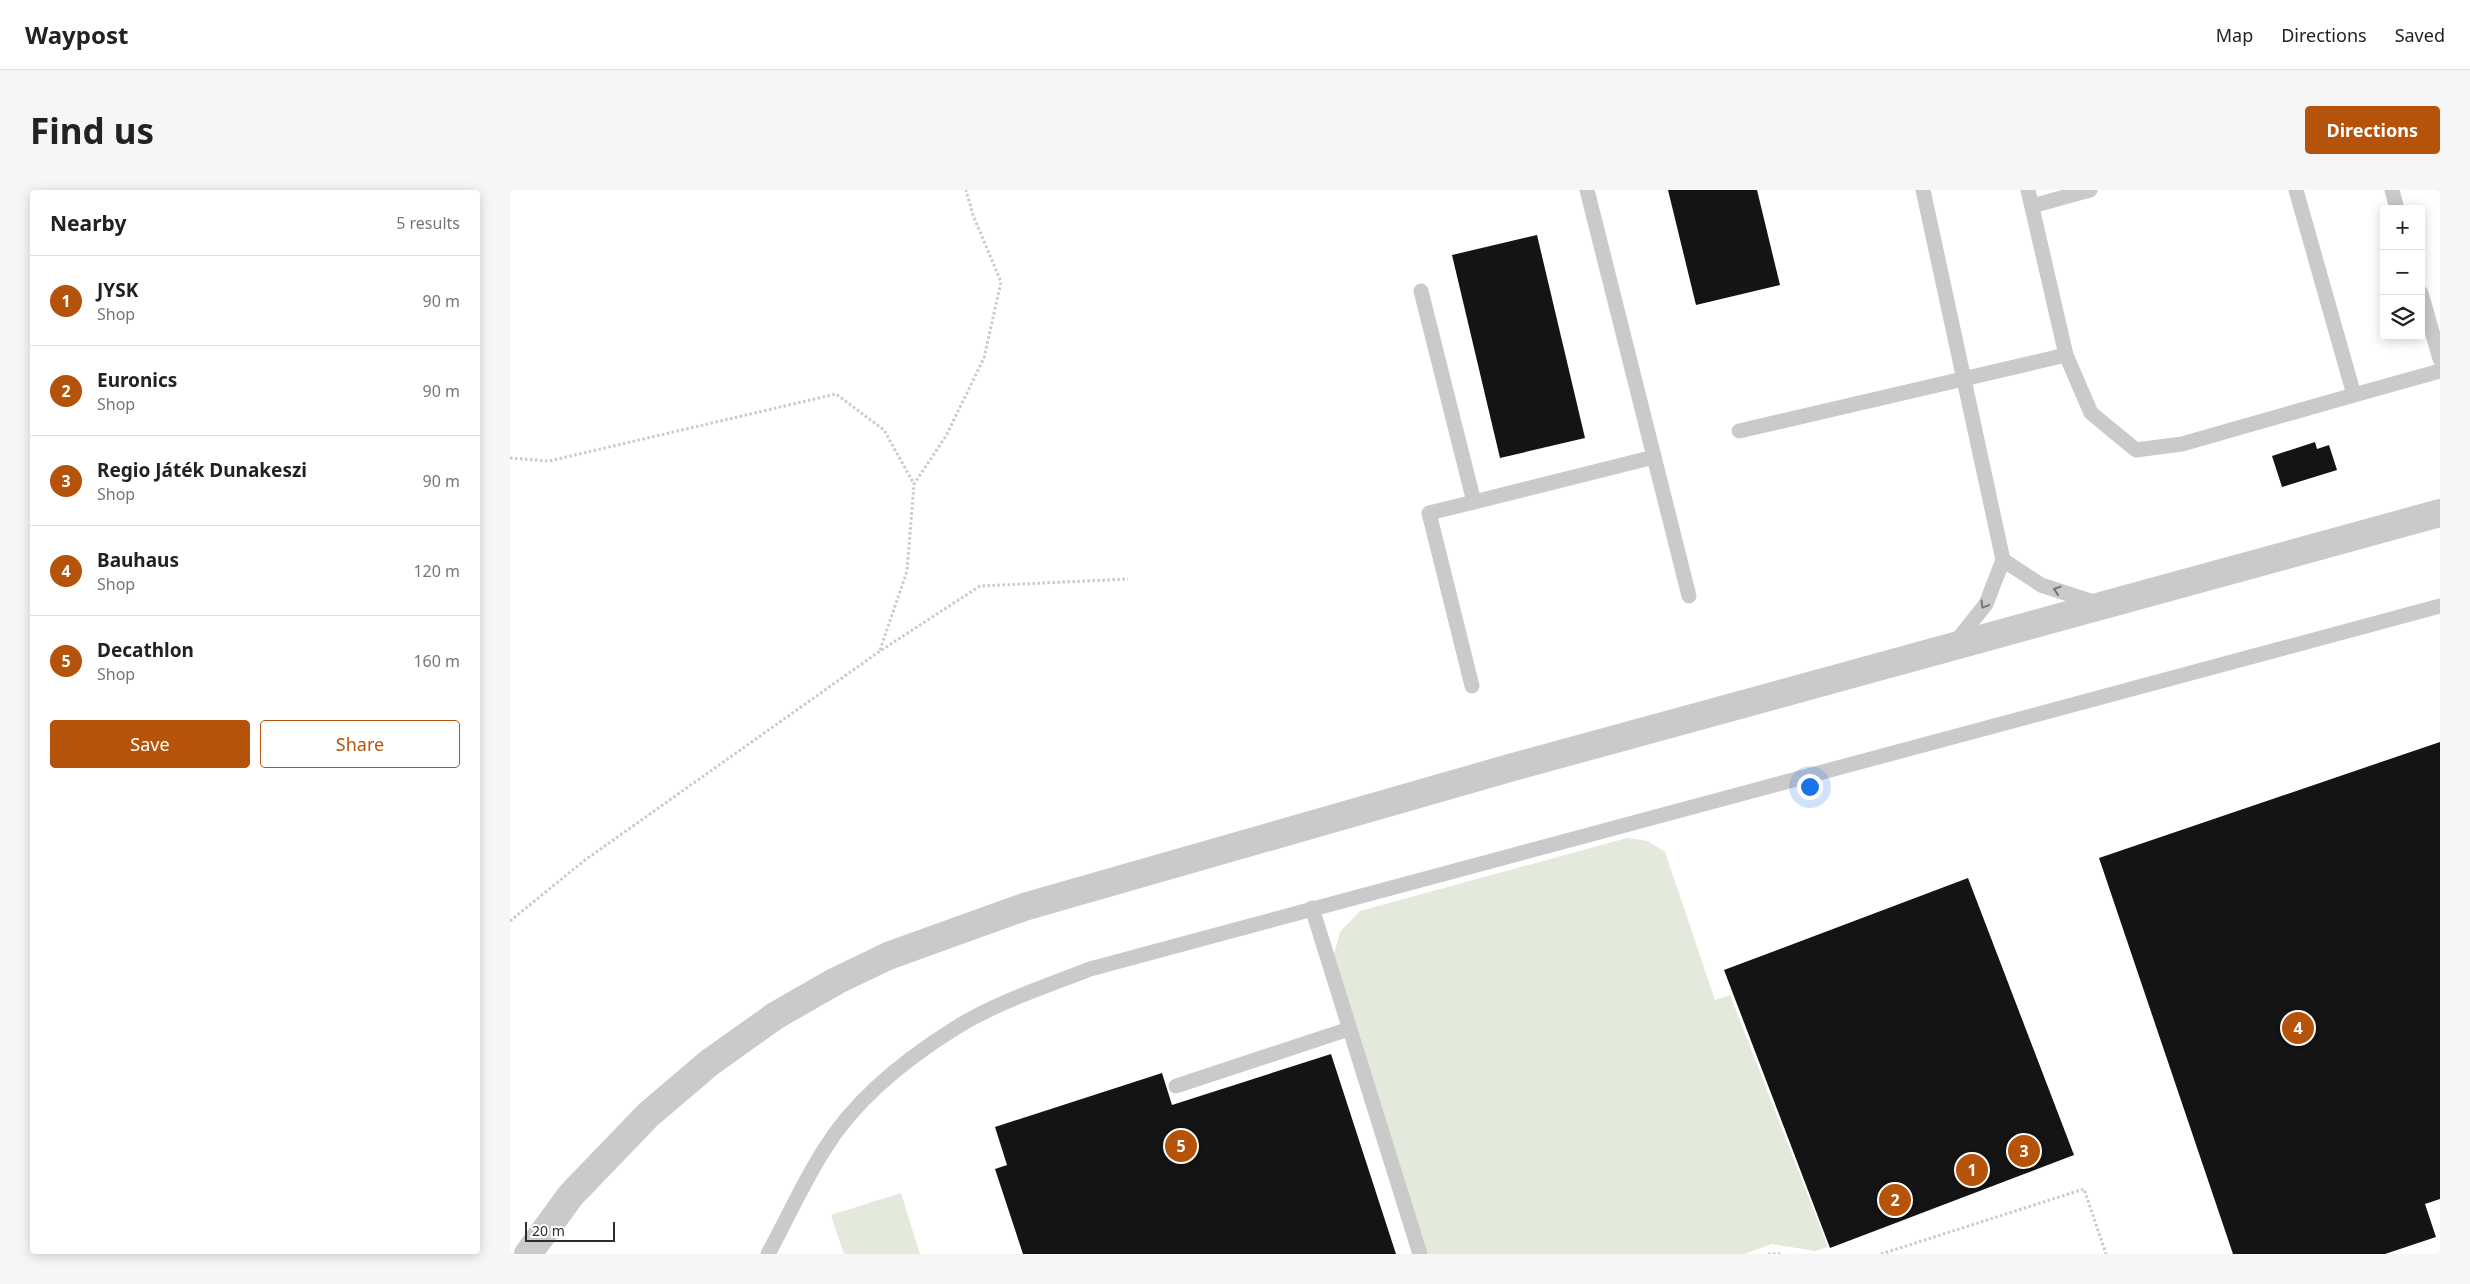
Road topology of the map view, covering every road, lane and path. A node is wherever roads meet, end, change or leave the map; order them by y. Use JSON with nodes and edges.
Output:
{"nodes":[{"id":1,"x":966,"y":190,"type":"edge"},
{"id":2,"x":1587,"y":190,"type":"edge"},
{"id":3,"x":1923,"y":190,"type":"edge"},
{"id":4,"x":2028,"y":190,"type":"edge"},
{"id":5,"x":2090,"y":190,"type":"edge"},
{"id":6,"x":2296,"y":190,"type":"edge"},
{"id":7,"x":2392,"y":190,"type":"edge"},
{"id":8,"x":2397,"y":205,"type":"edge"},
{"id":9,"x":2032,"y":206,"type":"junction"},
{"id":10,"x":1421,"y":291,"type":"dead end"},
{"id":11,"x":2422,"y":295,"type":"edge"},
{"id":12,"x":2066,"y":355,"type":"junction"},
{"id":13,"x":2440,"y":359,"type":"edge"},
{"id":14,"x":2440,"y":371,"type":"edge"},
{"id":15,"x":1963,"y":379,"type":"junction"},
{"id":16,"x":2354,"y":395,"type":"junction"},
{"id":17,"x":1739,"y":431,"type":"dead end"},
{"id":18,"x":1654,"y":457,"type":"junction"},
{"id":19,"x":510,"y":458,"type":"edge"},
{"id":20,"x":914,"y":484,"type":"junction"},
{"id":21,"x":1474,"y":502,"type":"junction"},
{"id":22,"x":2440,"y":513,"type":"edge"},
{"id":23,"x":2003,"y":560,"type":"junction"},
{"id":24,"x":1128,"y":579,"type":"dead end"},
{"id":25,"x":1689,"y":596,"type":"dead end"},
{"id":26,"x":2103,"y":606,"type":"junction"},
{"id":27,"x":2440,"y":606,"type":"edge"},
{"id":28,"x":1953,"y":646,"type":"junction"},
{"id":29,"x":880,"y":651,"type":"junction"},
{"id":30,"x":1472,"y":686,"type":"dead end"},
{"id":31,"x":1312,"y":908,"type":"junction"},
{"id":32,"x":510,"y":921,"type":"edge"},
{"id":33,"x":1349,"y":1029,"type":"junction"},
{"id":34,"x":1176,"y":1086,"type":"dead end"},
{"id":35,"x":528,"y":1254,"type":"edge"},
{"id":36,"x":768,"y":1254,"type":"edge"},
{"id":37,"x":1420,"y":1254,"type":"edge"},
{"id":38,"x":1768,"y":1254,"type":"edge"},
{"id":39,"x":1781,"y":1254,"type":"edge"},
{"id":40,"x":1881,"y":1254,"type":"edge"},
{"id":41,"x":2106,"y":1254,"type":"edge"}],
"edges":[{"from":1,"to":20,"type":"path"},
{"from":2,"to":18,"type":"lane"},
{"from":3,"to":15,"type":"lane"},
{"from":4,"to":9,"type":"lane"},
{"from":5,"to":9,"type":"lane"},
{"from":6,"to":16,"type":"lane"},
{"from":7,"to":8,"type":"lane"},
{"from":9,"to":12,"type":"lane"},
{"from":10,"to":21,"type":"lane"},
{"from":11,"to":13,"type":"lane"},
{"from":12,"to":15,"type":"lane"},
{"from":12,"to":16,"type":"lane"},
{"from":14,"to":16,"type":"lane"},
{"from":15,"to":17,"type":"lane"},
{"from":15,"to":23,"type":"lane"},
{"from":18,"to":21,"type":"lane"},
{"from":18,"to":25,"type":"lane"},
{"from":19,"to":20,"type":"path"},
{"from":20,"to":29,"type":"path"},
{"from":21,"to":30,"type":"lane"},
{"from":22,"to":26,"type":"street"},
{"from":26,"to":23,"type":"lane","one_way":true},
{"from":23,"to":28,"type":"lane","one_way":true},
{"from":24,"to":29,"type":"path"},
{"from":26,"to":28,"type":"street"},
{"from":27,"to":31,"type":"lane"},
{"from":28,"to":35,"type":"street"},
{"from":29,"to":32,"type":"path"},
{"from":31,"to":33,"type":"lane"},
{"from":31,"to":36,"type":"lane"},
{"from":33,"to":34,"type":"lane"},
{"from":33,"to":37,"type":"lane"},
{"from":38,"to":39,"type":"path"},
{"from":40,"to":41,"type":"path"}]}
